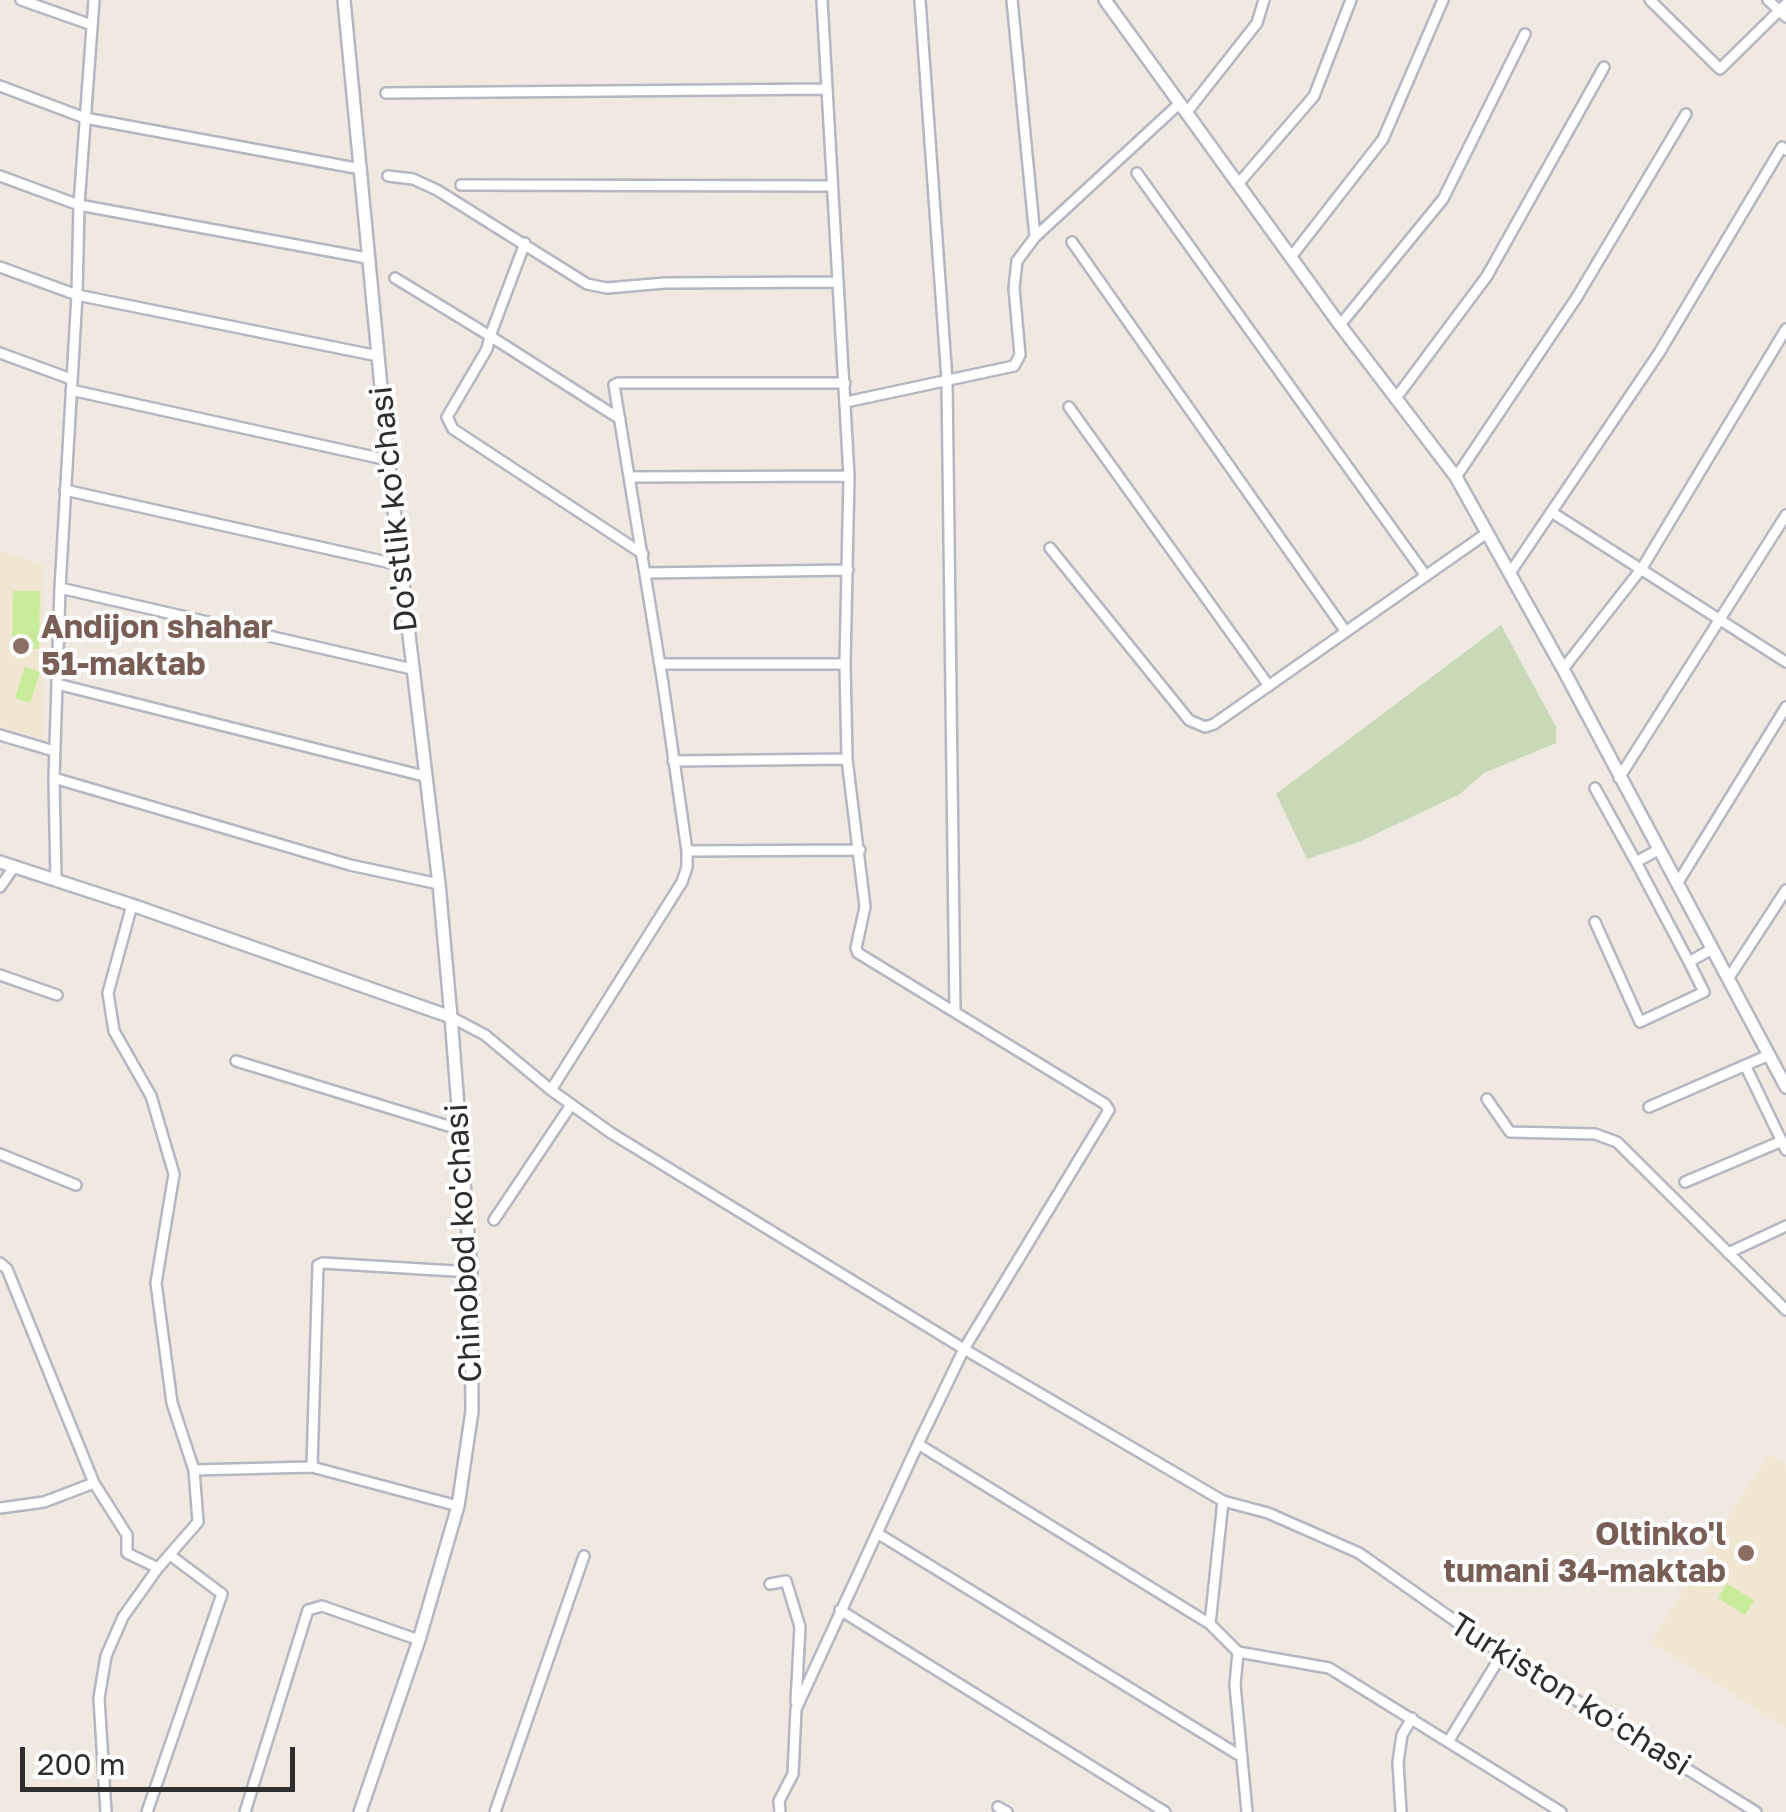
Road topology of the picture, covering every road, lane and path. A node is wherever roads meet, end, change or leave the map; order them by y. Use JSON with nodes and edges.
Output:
{"nodes":[{"id":1,"x":21,"y":0,"type":"edge"},
{"id":2,"x":94,"y":0,"type":"edge"},
{"id":3,"x":344,"y":0,"type":"edge"},
{"id":4,"x":822,"y":0,"type":"edge"},
{"id":5,"x":920,"y":0,"type":"edge"},
{"id":6,"x":1012,"y":0,"type":"edge"},
{"id":7,"x":1106,"y":0,"type":"edge"},
{"id":8,"x":1264,"y":0,"type":"edge"},
{"id":9,"x":1350,"y":0,"type":"edge"},
{"id":10,"x":1443,"y":0,"type":"edge"},
{"id":11,"x":1650,"y":0,"type":"edge"},
{"id":12,"x":1768,"y":0,"type":"edge"},
{"id":13,"x":1784,"y":11,"type":"edge"},
{"id":14,"x":92,"y":25,"type":"junction"},
{"id":15,"x":1526,"y":34,"type":"dead end"},
{"id":16,"x":1604,"y":67,"type":"dead end"},
{"id":17,"x":0,"y":86,"type":"edge"},
{"id":18,"x":826,"y":89,"type":"junction"},
{"id":19,"x":386,"y":93,"type":"dead end"},
{"id":20,"x":1184,"y":107,"type":"junction"},
{"id":21,"x":1686,"y":114,"type":"dead end"},
{"id":22,"x":85,"y":118,"type":"junction"},
{"id":23,"x":1786,"y":150,"type":"edge"},
{"id":24,"x":361,"y":169,"type":"junction"},
{"id":25,"x":1137,"y":173,"type":"dead end"},
{"id":26,"x":0,"y":176,"type":"edge"},
{"id":27,"x":388,"y":176,"type":"dead end"},
{"id":28,"x":1238,"y":183,"type":"junction"},
{"id":29,"x":460,"y":185,"type":"dead end"},
{"id":30,"x":831,"y":186,"type":"junction"},
{"id":31,"x":79,"y":205,"type":"junction"},
{"id":32,"x":1035,"y":237,"type":"junction"},
{"id":33,"x":1072,"y":242,"type":"dead end"},
{"id":34,"x":524,"y":243,"type":"junction"},
{"id":35,"x":1291,"y":257,"type":"junction"},
{"id":36,"x":367,"y":258,"type":"junction"},
{"id":37,"x":0,"y":267,"type":"edge"},
{"id":38,"x":395,"y":278,"type":"dead end"},
{"id":39,"x":838,"y":282,"type":"junction"},
{"id":40,"x":77,"y":295,"type":"junction"},
{"id":41,"x":1340,"y":325,"type":"junction"},
{"id":42,"x":1786,"y":328,"type":"edge"},
{"id":43,"x":490,"y":336,"type":"junction"},
{"id":44,"x":0,"y":353,"type":"edge"},
{"id":45,"x":378,"y":356,"type":"junction"},
{"id":46,"x":947,"y":380,"type":"junction"},
{"id":47,"x":845,"y":384,"type":"junction"},
{"id":48,"x":71,"y":385,"type":"junction"},
{"id":49,"x":1396,"y":398,"type":"junction"},
{"id":50,"x":846,"y":402,"type":"junction"},
{"id":51,"x":1069,"y":406,"type":"dead end"},
{"id":52,"x":620,"y":419,"type":"junction"},
{"id":53,"x":388,"y":460,"type":"junction"},
{"id":54,"x":631,"y":476,"type":"junction"},
{"id":55,"x":849,"y":476,"type":"junction"},
{"id":56,"x":1456,"y":476,"type":"junction"},
{"id":57,"x":65,"y":490,"type":"junction"},
{"id":58,"x":1553,"y":513,"type":"junction"},
{"id":59,"x":1786,"y":515,"type":"edge"},
{"id":60,"x":1488,"y":533,"type":"junction"},
{"id":61,"x":1050,"y":548,"type":"dead end"},
{"id":62,"x":643,"y":554,"type":"junction"},
{"id":63,"x":400,"y":564,"type":"junction"},
{"id":64,"x":1642,"y":568,"type":"junction"},
{"id":65,"x":848,"y":570,"type":"junction"},
{"id":66,"x":646,"y":572,"type":"junction"},
{"id":67,"x":1510,"y":573,"type":"junction"},
{"id":68,"x":1426,"y":576,"type":"junction"},
{"id":69,"x":60,"y":588,"type":"junction"},
{"id":70,"x":1722,"y":620,"type":"junction"},
{"id":71,"x":1346,"y":632,"type":"junction"},
{"id":72,"x":1786,"y":662,"type":"edge"},
{"id":73,"x":660,"y":664,"type":"junction"},
{"id":74,"x":845,"y":664,"type":"junction"},
{"id":75,"x":412,"y":669,"type":"junction"},
{"id":76,"x":1563,"y":669,"type":"junction"},
{"id":77,"x":57,"y":684,"type":"junction"},
{"id":78,"x":1268,"y":686,"type":"junction"},
{"id":79,"x":1786,"y":707,"type":"edge"},
{"id":80,"x":0,"y":735,"type":"edge"},
{"id":81,"x":54,"y":751,"type":"junction"},
{"id":82,"x":847,"y":759,"type":"junction"},
{"id":83,"x":673,"y":761,"type":"junction"},
{"id":84,"x":424,"y":776,"type":"junction"},
{"id":85,"x":54,"y":778,"type":"junction"},
{"id":86,"x":1619,"y":778,"type":"junction"},
{"id":87,"x":1595,"y":788,"type":"dead end"},
{"id":88,"x":688,"y":850,"type":"junction"},
{"id":89,"x":860,"y":850,"type":"junction"},
{"id":90,"x":1658,"y":850,"type":"junction"},
{"id":91,"x":0,"y":862,"type":"edge"},
{"id":92,"x":1636,"y":862,"type":"junction"},
{"id":93,"x":14,"y":867,"type":"junction"},
{"id":94,"x":56,"y":880,"type":"junction"},
{"id":95,"x":438,"y":884,"type":"junction"},
{"id":96,"x":1676,"y":884,"type":"junction"},
{"id":97,"x":0,"y":887,"type":"edge"},
{"id":98,"x":1786,"y":890,"type":"edge"},
{"id":99,"x":132,"y":905,"type":"junction"},
{"id":100,"x":1595,"y":922,"type":"dead end"},
{"id":101,"x":1712,"y":949,"type":"junction"},
{"id":102,"x":1689,"y":962,"type":"junction"},
{"id":103,"x":0,"y":975,"type":"edge"},
{"id":104,"x":1728,"y":979,"type":"junction"},
{"id":105,"x":57,"y":995,"type":"dead end"},
{"id":106,"x":955,"y":1011,"type":"junction"},
{"id":107,"x":451,"y":1017,"type":"junction"},
{"id":108,"x":1769,"y":1055,"type":"junction"},
{"id":109,"x":236,"y":1061,"type":"dead end"},
{"id":110,"x":1745,"y":1066,"type":"junction"},
{"id":111,"x":1786,"y":1087,"type":"edge"},
{"id":112,"x":551,"y":1090,"type":"junction"},
{"id":113,"x":1488,"y":1099,"type":"dead end"},
{"id":114,"x":571,"y":1104,"type":"junction"},
{"id":115,"x":1649,"y":1107,"type":"dead end"},
{"id":116,"x":458,"y":1129,"type":"junction"},
{"id":117,"x":1784,"y":1146,"type":"edge"},
{"id":118,"x":0,"y":1154,"type":"edge"},
{"id":119,"x":1684,"y":1182,"type":"dead end"},
{"id":120,"x":76,"y":1185,"type":"dead end"},
{"id":121,"x":494,"y":1220,"type":"dead end"},
{"id":122,"x":1786,"y":1226,"type":"edge"},
{"id":123,"x":1728,"y":1253,"type":"junction"},
{"id":124,"x":0,"y":1263,"type":"edge"},
{"id":125,"x":470,"y":1272,"type":"junction"},
{"id":126,"x":1786,"y":1310,"type":"edge"},
{"id":127,"x":964,"y":1349,"type":"junction"},
{"id":128,"x":918,"y":1444,"type":"junction"},
{"id":129,"x":312,"y":1467,"type":"junction"},
{"id":130,"x":194,"y":1470,"type":"junction"},
{"id":131,"x":94,"y":1483,"type":"junction"},
{"id":132,"x":0,"y":1496,"type":"edge"},
{"id":133,"x":1223,"y":1501,"type":"junction"},
{"id":134,"x":458,"y":1506,"type":"junction"},
{"id":135,"x":2,"y":1508,"type":"edge"},
{"id":136,"x":878,"y":1532,"type":"junction"},
{"id":137,"x":170,"y":1555,"type":"junction"},
{"id":138,"x":584,"y":1556,"type":"dead end"},
{"id":139,"x":158,"y":1568,"type":"junction"},
{"id":140,"x":770,"y":1584,"type":"dead end"},
{"id":141,"x":840,"y":1610,"type":"junction"},
{"id":142,"x":1210,"y":1624,"type":"junction"},
{"id":143,"x":418,"y":1640,"type":"junction"},
{"id":144,"x":1238,"y":1652,"type":"junction"},
{"id":145,"x":1502,"y":1654,"type":"junction"},
{"id":146,"x":796,"y":1710,"type":"junction"},
{"id":147,"x":1412,"y":1718,"type":"junction"},
{"id":148,"x":1448,"y":1742,"type":"junction"},
{"id":149,"x":1242,"y":1758,"type":"junction"},
{"id":150,"x":106,"y":1812,"type":"edge"},
{"id":151,"x":147,"y":1812,"type":"edge"},
{"id":152,"x":246,"y":1812,"type":"edge"},
{"id":153,"x":360,"y":1812,"type":"edge"},
{"id":154,"x":495,"y":1812,"type":"edge"},
{"id":155,"x":780,"y":1812,"type":"edge"},
{"id":156,"x":1165,"y":1812,"type":"edge"},
{"id":157,"x":1247,"y":1812,"type":"edge"},
{"id":158,"x":1401,"y":1812,"type":"edge"},
{"id":159,"x":1561,"y":1812,"type":"edge"},
{"id":160,"x":1756,"y":1812,"type":"edge"}],
"edges":[{"from":1,"to":14,"type":"street"},
{"from":2,"to":14,"type":"street"},
{"from":3,"to":24,"type":"street","name":"Do'stlik ko'chasi"},
{"from":4,"to":18,"type":"street"},
{"from":5,"to":46,"type":"street"},
{"from":6,"to":32,"type":"street"},
{"from":7,"to":20,"type":"street"},
{"from":8,"to":20,"type":"street"},
{"from":9,"to":28,"type":"street"},
{"from":10,"to":35,"type":"street"},
{"from":11,"to":13,"type":"street"},
{"from":12,"to":13,"type":"street"},
{"from":14,"to":22,"type":"street"},
{"from":15,"to":41,"type":"street"},
{"from":16,"to":49,"type":"street"},
{"from":17,"to":22,"type":"street"},
{"from":18,"to":19,"type":"street"},
{"from":18,"to":30,"type":"street"},
{"from":20,"to":28,"type":"street"},
{"from":20,"to":32,"type":"street"},
{"from":21,"to":56,"type":"street"},
{"from":22,"to":24,"type":"street"},
{"from":22,"to":31,"type":"street"},
{"from":23,"to":58,"type":"street"},
{"from":24,"to":36,"type":"street","name":"Do'stlik ko'chasi"},
{"from":25,"to":68,"type":"street"},
{"from":26,"to":31,"type":"street"},
{"from":27,"to":34,"type":"street"},
{"from":28,"to":35,"type":"street"},
{"from":29,"to":30,"type":"street"},
{"from":30,"to":39,"type":"street"},
{"from":31,"to":36,"type":"street"},
{"from":31,"to":40,"type":"street"},
{"from":32,"to":46,"type":"street"},
{"from":33,"to":71,"type":"street"},
{"from":34,"to":39,"type":"street"},
{"from":34,"to":43,"type":"street"},
{"from":35,"to":41,"type":"street"},
{"from":36,"to":45,"type":"street","name":"Do'stlik ko'chasi"},
{"from":37,"to":40,"type":"street"},
{"from":38,"to":43,"type":"street"},
{"from":39,"to":47,"type":"street"},
{"from":40,"to":45,"type":"street"},
{"from":40,"to":48,"type":"street"},
{"from":41,"to":49,"type":"street"},
{"from":42,"to":64,"type":"street"},
{"from":43,"to":52,"type":"street"},
{"from":43,"to":62,"type":"street"},
{"from":44,"to":48,"type":"street"},
{"from":45,"to":53,"type":"street","name":"Do'stlik ko'chasi"},
{"from":46,"to":50,"type":"street"},
{"from":46,"to":106,"type":"street"},
{"from":47,"to":50,"type":"street"},
{"from":47,"to":52,"type":"street"},
{"from":48,"to":53,"type":"street"},
{"from":48,"to":57,"type":"street"},
{"from":49,"to":56,"type":"street"},
{"from":50,"to":55,"type":"street"},
{"from":51,"to":78,"type":"street"},
{"from":52,"to":54,"type":"street"},
{"from":53,"to":63,"type":"street","name":"Do'stlik ko'chasi"},
{"from":54,"to":55,"type":"street"},
{"from":54,"to":62,"type":"street"},
{"from":55,"to":65,"type":"street"},
{"from":56,"to":60,"type":"street"},
{"from":57,"to":63,"type":"street"},
{"from":57,"to":69,"type":"street"},
{"from":58,"to":64,"type":"street"},
{"from":58,"to":67,"type":"street"},
{"from":59,"to":70,"type":"street"},
{"from":60,"to":67,"type":"street"},
{"from":60,"to":68,"type":"street"},
{"from":61,"to":78,"type":"street"},
{"from":62,"to":66,"type":"street"},
{"from":63,"to":75,"type":"street","name":"Do'stlik ko'chasi"},
{"from":64,"to":70,"type":"street"},
{"from":64,"to":76,"type":"street"},
{"from":65,"to":66,"type":"street"},
{"from":65,"to":74,"type":"street"},
{"from":66,"to":73,"type":"street"},
{"from":67,"to":76,"type":"street"},
{"from":68,"to":71,"type":"street"},
{"from":69,"to":75,"type":"street"},
{"from":69,"to":77,"type":"street"},
{"from":70,"to":72,"type":"street"},
{"from":70,"to":86,"type":"street"},
{"from":71,"to":78,"type":"street"},
{"from":73,"to":74,"type":"street"},
{"from":73,"to":83,"type":"street"},
{"from":74,"to":82,"type":"street"},
{"from":75,"to":84,"type":"street","name":"Do'stlik ko'chasi"},
{"from":76,"to":86,"type":"street"},
{"from":77,"to":81,"type":"street"},
{"from":77,"to":84,"type":"street"},
{"from":79,"to":96,"type":"street"},
{"from":80,"to":81,"type":"street"},
{"from":81,"to":85,"type":"street"},
{"from":82,"to":83,"type":"street"},
{"from":82,"to":89,"type":"street"},
{"from":83,"to":88,"type":"street"},
{"from":84,"to":95,"type":"street","name":"Do'stlik ko'chasi"},
{"from":85,"to":94,"type":"street"},
{"from":85,"to":95,"type":"street"},
{"from":86,"to":90,"type":"street"},
{"from":87,"to":92,"type":"street"},
{"from":88,"to":89,"type":"street"},
{"from":88,"to":112,"type":"street"},
{"from":89,"to":106,"type":"street"},
{"from":90,"to":92,"type":"street"},
{"from":90,"to":96,"type":"street"},
{"from":91,"to":93,"type":"street"},
{"from":92,"to":102,"type":"street"},
{"from":93,"to":94,"type":"street"},
{"from":93,"to":97,"type":"street"},
{"from":94,"to":99,"type":"street"},
{"from":95,"to":107,"type":"street","name":"Do'stlik ko'chasi"},
{"from":96,"to":101,"type":"street"},
{"from":98,"to":104,"type":"street"},
{"from":99,"to":107,"type":"street"},
{"from":99,"to":130,"type":"street"},
{"from":100,"to":102,"type":"street"},
{"from":101,"to":102,"type":"street"},
{"from":101,"to":104,"type":"street"},
{"from":103,"to":105,"type":"street"},
{"from":104,"to":108,"type":"street"},
{"from":106,"to":127,"type":"street"},
{"from":107,"to":112,"type":"street","name":"Turkiston koʻchasi"},
{"from":107,"to":116,"type":"street","name":"Chinobod ko'chasi"},
{"from":108,"to":110,"type":"street"},
{"from":108,"to":111,"type":"street"},
{"from":109,"to":116,"type":"street"},
{"from":110,"to":115,"type":"street"},
{"from":110,"to":117,"type":"street"},
{"from":112,"to":114,"type":"street","name":"Turkiston koʻchasi"},
{"from":113,"to":123,"type":"street"},
{"from":114,"to":121,"type":"street"},
{"from":114,"to":127,"type":"street","name":"Turkiston koʻchasi"},
{"from":116,"to":125,"type":"street","name":"Chinobod ko'chasi"},
{"from":117,"to":119,"type":"street"},
{"from":118,"to":120,"type":"street"},
{"from":122,"to":123,"type":"street"},
{"from":123,"to":126,"type":"street"},
{"from":124,"to":131,"type":"street"},
{"from":125,"to":129,"type":"street"},
{"from":125,"to":134,"type":"street","name":"Chinobod ko'chasi"},
{"from":127,"to":128,"type":"street"},
{"from":127,"to":133,"type":"street","name":"Turkiston koʻchasi"},
{"from":128,"to":136,"type":"street"},
{"from":128,"to":142,"type":"street"},
{"from":129,"to":130,"type":"street"},
{"from":129,"to":134,"type":"street"},
{"from":130,"to":137,"type":"street"},
{"from":131,"to":135,"type":"street"},
{"from":131,"to":139,"type":"street"},
{"from":132,"to":135,"type":"street"},
{"from":133,"to":142,"type":"street"},
{"from":133,"to":145,"type":"street","name":"Turkiston koʻchasi"},
{"from":134,"to":143,"type":"street","name":"Chinobod ko'chasi"},
{"from":136,"to":141,"type":"street"},
{"from":136,"to":149,"type":"street"},
{"from":137,"to":139,"type":"street"},
{"from":137,"to":151,"type":"street"},
{"from":138,"to":154,"type":"street"},
{"from":139,"to":150,"type":"street"},
{"from":140,"to":146,"type":"street"},
{"from":141,"to":146,"type":"street"},
{"from":141,"to":156,"type":"street"},
{"from":142,"to":144,"type":"street"},
{"from":143,"to":152,"type":"street"},
{"from":143,"to":153,"type":"street","name":"Chinobod ko'chasi"},
{"from":144,"to":147,"type":"street"},
{"from":144,"to":149,"type":"street"},
{"from":145,"to":148,"type":"street"},
{"from":145,"to":160,"type":"street","name":"Turkiston koʻchasi"},
{"from":146,"to":155,"type":"street"},
{"from":147,"to":148,"type":"street"},
{"from":147,"to":158,"type":"street"},
{"from":148,"to":159,"type":"street"},
{"from":149,"to":157,"type":"street"}]}
